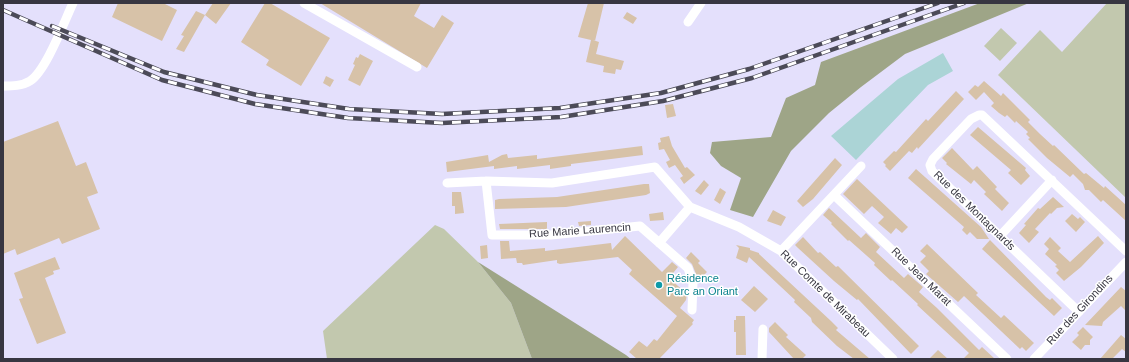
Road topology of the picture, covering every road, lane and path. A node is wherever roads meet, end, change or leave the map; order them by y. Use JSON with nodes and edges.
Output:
{"nodes":[{"id":1,"x":73,"y":3,"type":"edge"},
{"id":2,"x":304,"y":3,"type":"edge"},
{"id":3,"x":701,"y":3,"type":"edge"},
{"id":4,"x":688,"y":22,"type":"dead end"},
{"id":5,"x":417,"y":67,"type":"dead end"},
{"id":6,"x":3,"y":86,"type":"edge"},
{"id":7,"x":861,"y":166,"type":"dead end"},
{"id":8,"x":1052,"y":180,"type":"junction"},
{"id":9,"x":491,"y":181,"type":"junction"},
{"id":10,"x":447,"y":183,"type":"dead end"},
{"id":11,"x":834,"y":195,"type":"junction"},
{"id":12,"x":690,"y":207,"type":"junction"},
{"id":13,"x":1000,"y":236,"type":"junction"},
{"id":14,"x":659,"y":243,"type":"junction"},
{"id":15,"x":781,"y":251,"type":"junction"},
{"id":16,"x":1126,"y":251,"type":"edge"},
{"id":17,"x":1126,"y":262,"type":"edge"},
{"id":18,"x":692,"y":310,"type":"dead end"},
{"id":19,"x":1079,"y":312,"type":"junction"},
{"id":20,"x":763,"y":329,"type":"dead end"},
{"id":21,"x":763,"y":358,"type":"edge"},
{"id":22,"x":893,"y":359,"type":"edge"},
{"id":23,"x":1007,"y":359,"type":"edge"},
{"id":24,"x":1034,"y":359,"type":"edge"}],
"edges":[{"from":1,"to":6,"type":"street"},
{"from":2,"to":5,"type":"street"},
{"from":3,"to":4,"type":"street"},
{"from":7,"to":11,"type":"street"},
{"from":8,"to":13,"type":"street"},
{"from":8,"to":13,"type":"street","name":"Rue des Montagnards"},
{"from":8,"to":16,"type":"street","name":"Rue des Montagnards"},
{"from":9,"to":10,"type":"street"},
{"from":9,"to":12,"type":"street"},
{"from":9,"to":14,"type":"street","name":"Rue Marie Laurencin"},
{"from":11,"to":15,"type":"street"},
{"from":11,"to":23,"type":"street","name":"Rue Jean Marat"},
{"from":12,"to":14,"type":"street"},
{"from":12,"to":15,"type":"street","name":"Rue Comte de Mirabeau"},
{"from":13,"to":19,"type":"street","name":"Rue des Montagnards"},
{"from":14,"to":18,"type":"street","name":"Rue Marie Laurencin"},
{"from":15,"to":22,"type":"street","name":"Rue Comte de Mirabeau"},
{"from":17,"to":19,"type":"street","name":"Rue des Girondins"},
{"from":19,"to":24,"type":"street","name":"Rue des Girondins"},
{"from":20,"to":21,"type":"street"}]}
